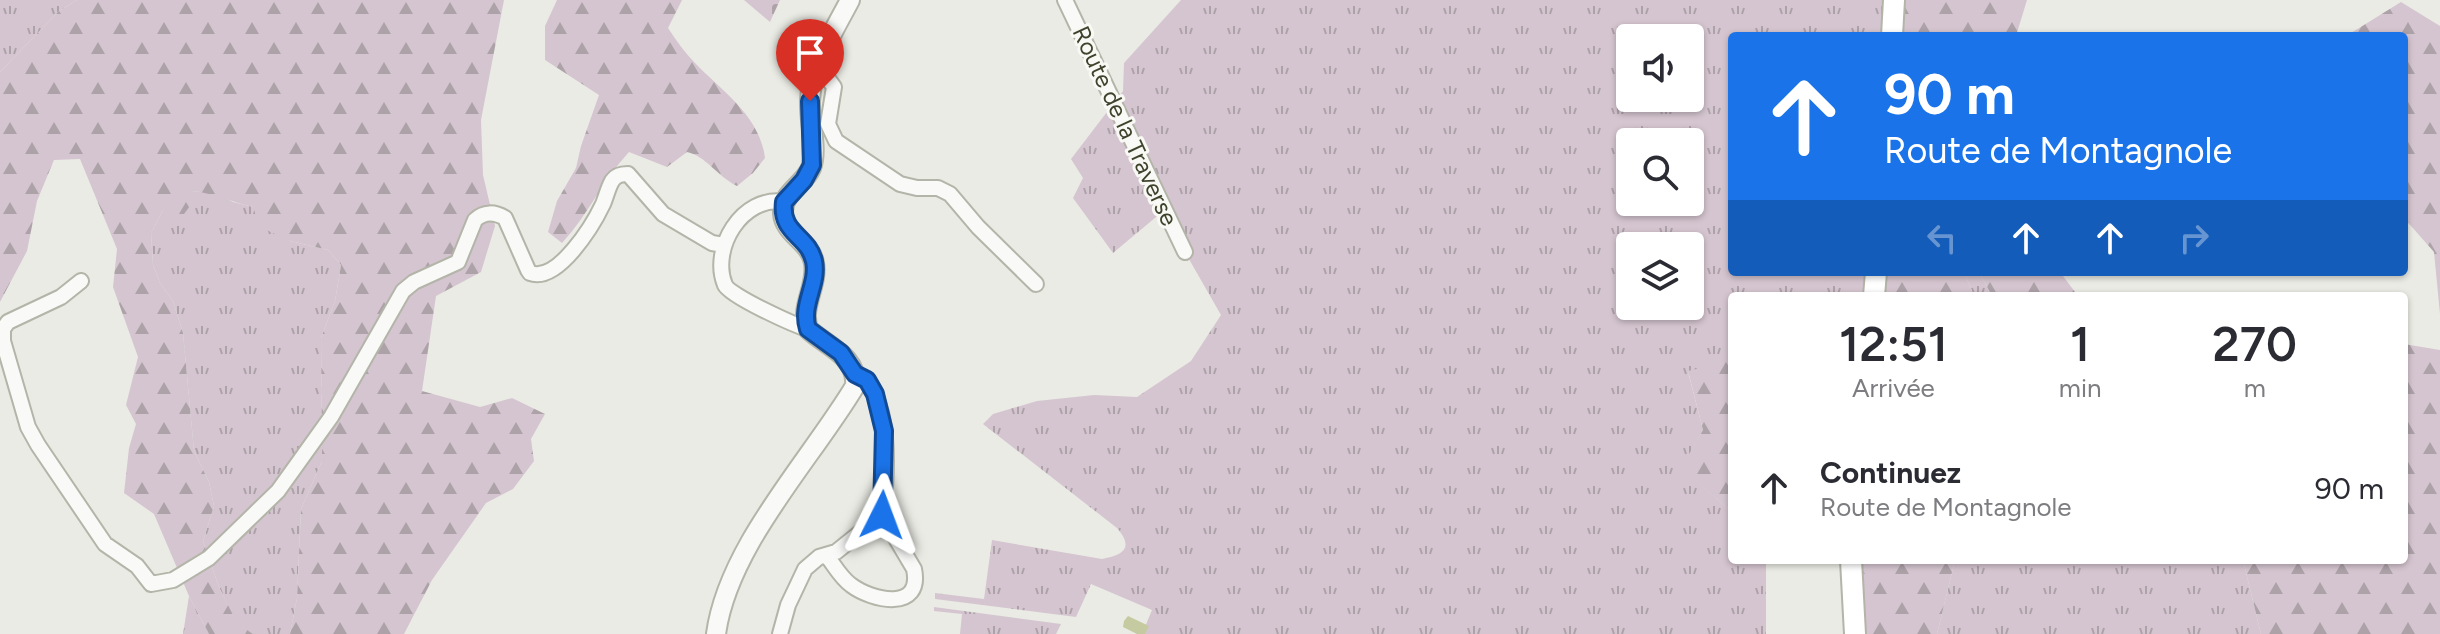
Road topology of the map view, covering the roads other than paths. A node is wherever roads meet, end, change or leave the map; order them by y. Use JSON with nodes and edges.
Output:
{"nodes":[{"id":1,"x":850,"y":0,"type":"edge"},
{"id":2,"x":1065,"y":0,"type":"edge"},
{"id":3,"x":1894,"y":0,"type":"edge"},
{"id":4,"x":1892,"y":32,"type":"edge"},
{"id":5,"x":818,"y":70,"type":"junction"},
{"id":6,"x":784,"y":202,"type":"junction"},
{"id":7,"x":724,"y":245,"type":"junction"},
{"id":8,"x":1185,"y":252,"type":"dead end"},
{"id":9,"x":81,"y":281,"type":"dead end"},
{"id":10,"x":1036,"y":284,"type":"dead end"},
{"id":11,"x":808,"y":329,"type":"junction"},
{"id":12,"x":855,"y":374,"type":"junction"},
{"id":13,"x":882,"y":515,"type":"junction"},
{"id":14,"x":827,"y":556,"type":"junction"},
{"id":15,"x":1851,"y":564,"type":"edge"},
{"id":16,"x":716,"y":634,"type":"edge"},
{"id":17,"x":780,"y":634,"type":"edge"},
{"id":18,"x":1855,"y":634,"type":"edge"}],
"edges":[{"from":1,"to":5,"type":"street"},
{"from":2,"to":8,"type":"street","name":"Route de la Traverse"},
{"from":3,"to":4,"type":"main road"},
{"from":5,"to":6,"type":"street"},
{"from":5,"to":10,"type":"street"},
{"from":6,"to":7,"type":"street"},
{"from":6,"to":11,"type":"street"},
{"from":7,"to":9,"type":"street"},
{"from":7,"to":11,"type":"street"},
{"from":11,"to":12,"type":"street"},
{"from":12,"to":13,"type":"street"},
{"from":12,"to":16,"type":"street"},
{"from":13,"to":14,"type":"street"},
{"from":13,"to":14,"type":"street"},
{"from":14,"to":17,"type":"street"},
{"from":15,"to":18,"type":"main road"}]}
